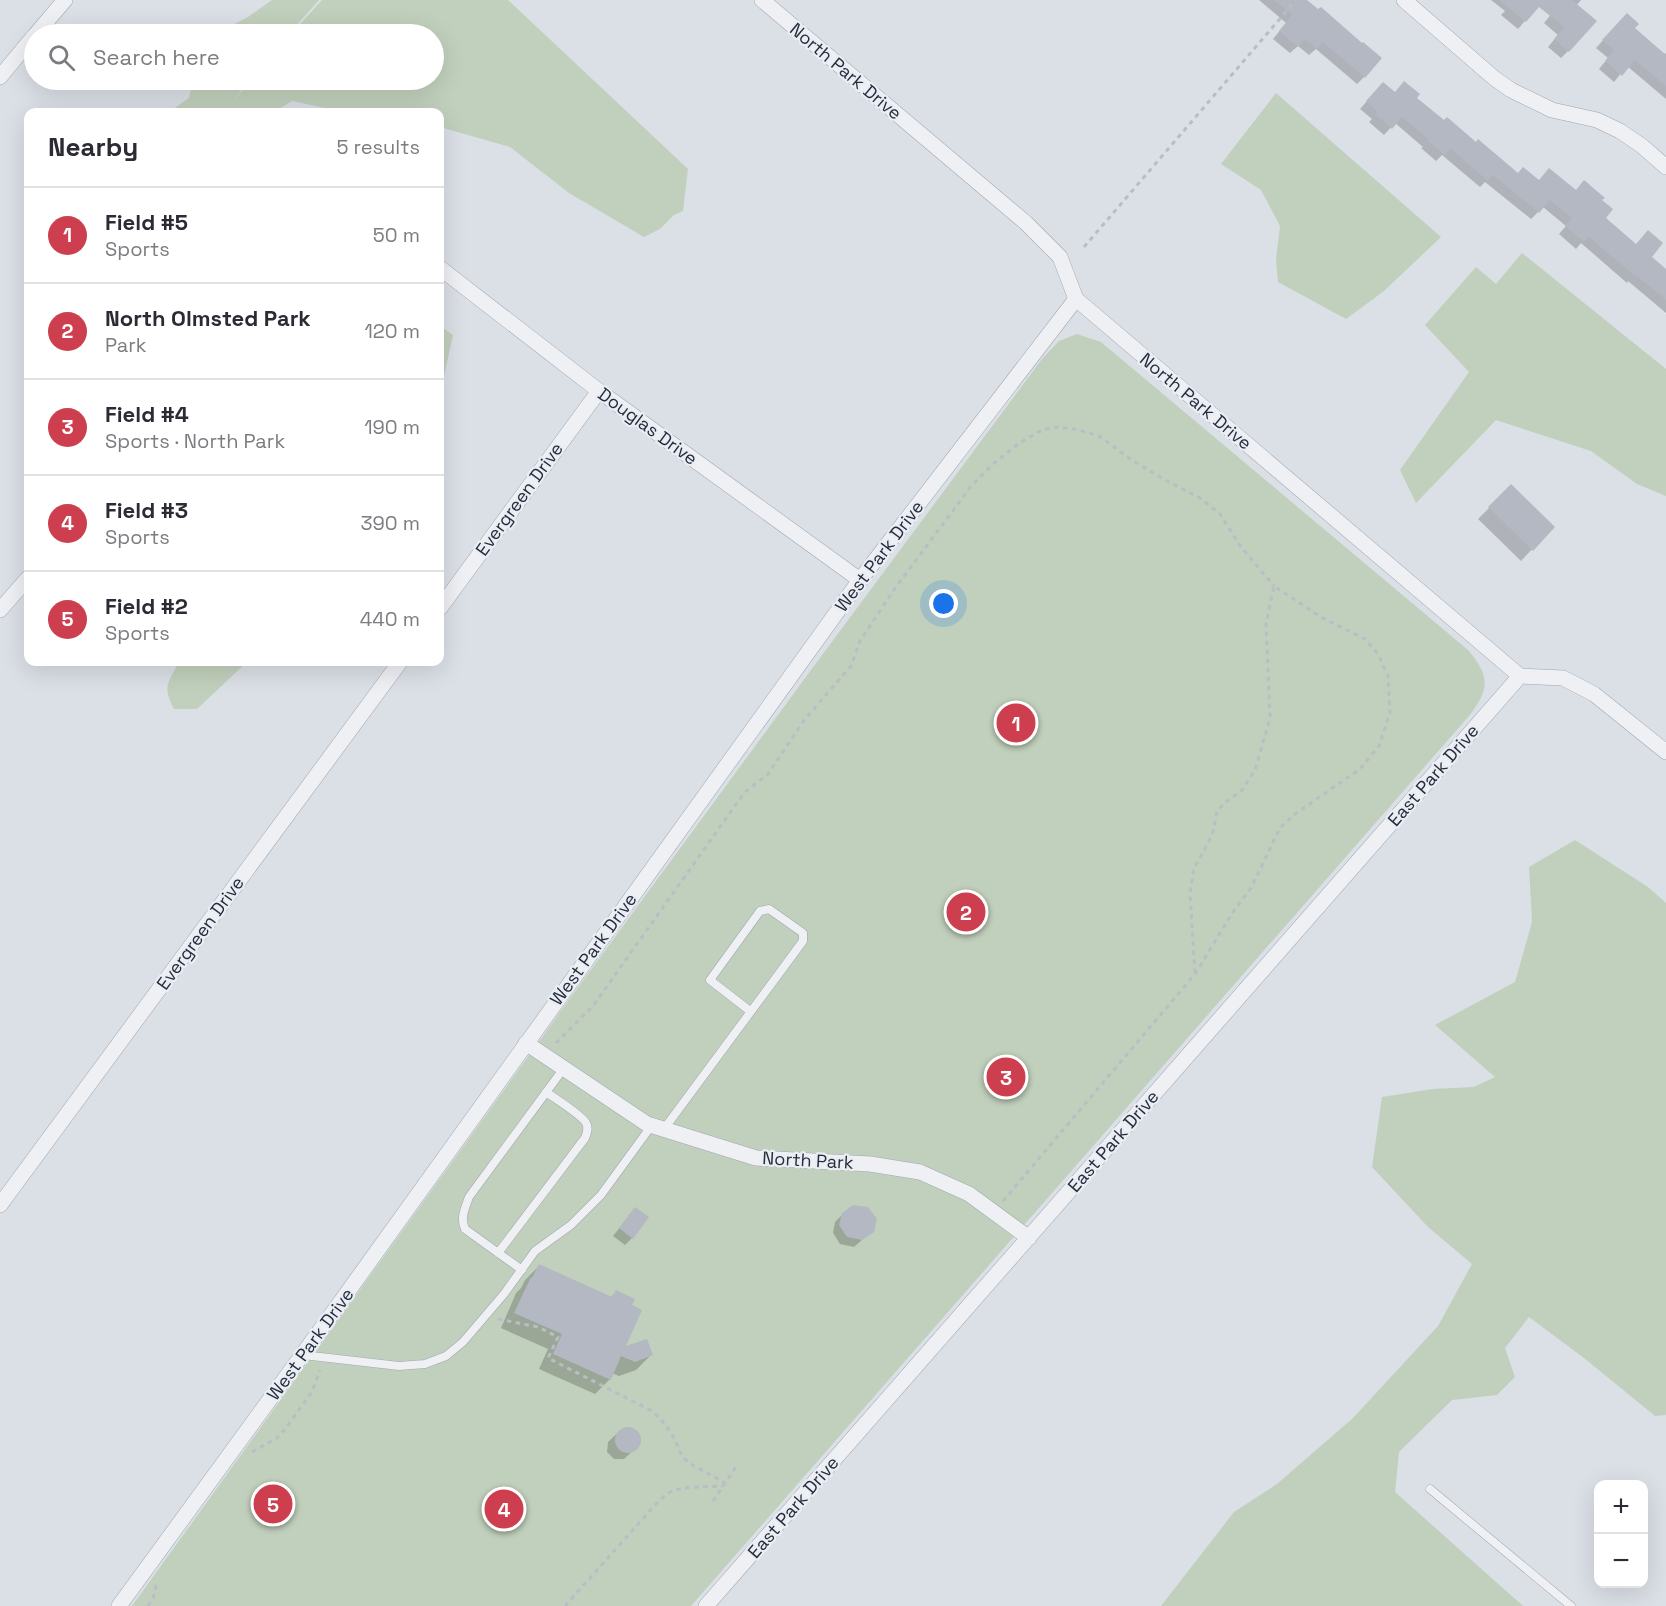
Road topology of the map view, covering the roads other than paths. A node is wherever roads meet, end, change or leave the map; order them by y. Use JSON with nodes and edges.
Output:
{"nodes":[{"id":1,"x":65,"y":0,"type":"edge"},
{"id":2,"x":762,"y":0,"type":"edge"},
{"id":3,"x":1404,"y":0,"type":"edge"},
{"id":4,"x":44,"y":24,"type":"edge"},
{"id":5,"x":24,"y":48,"type":"edge"},
{"id":6,"x":0,"y":76,"type":"edge"},
{"id":7,"x":1666,"y":167,"type":"edge"},
{"id":8,"x":444,"y":271,"type":"edge"},
{"id":9,"x":1076,"y":299,"type":"junction"},
{"id":10,"x":599,"y":391,"type":"junction"},
{"id":11,"x":860,"y":580,"type":"junction"},
{"id":12,"x":24,"y":583,"type":"edge"},
{"id":13,"x":444,"y":603,"type":"edge"},
{"id":14,"x":0,"y":610,"type":"edge"},
{"id":15,"x":397,"y":666,"type":"edge"},
{"id":16,"x":1520,"y":676,"type":"junction"},
{"id":17,"x":1666,"y":752,"type":"edge"},
{"id":18,"x":750,"y":1011,"type":"junction"},
{"id":19,"x":526,"y":1042,"type":"junction"},
{"id":20,"x":564,"y":1068,"type":"junction"},
{"id":21,"x":546,"y":1092,"type":"junction"},
{"id":22,"x":658,"y":1127,"type":"junction"},
{"id":23,"x":0,"y":1205,"type":"edge"},
{"id":24,"x":1029,"y":1238,"type":"junction"},
{"id":25,"x":498,"y":1253,"type":"junction"},
{"id":26,"x":522,"y":1270,"type":"junction"},
{"id":27,"x":303,"y":1354,"type":"junction"},
{"id":28,"x":1430,"y":1489,"type":"dead end"},
{"id":29,"x":119,"y":1606,"type":"edge"},
{"id":30,"x":706,"y":1606,"type":"edge"},
{"id":31,"x":1571,"y":1606,"type":"edge"}],
"edges":[{"from":1,"to":4,"type":"street"},
{"from":2,"to":9,"type":"street","name":"North Park Drive"},
{"from":3,"to":7,"type":"street"},
{"from":5,"to":6,"type":"street"},
{"from":8,"to":10,"type":"street","name":"Douglas Drive"},
{"from":9,"to":11,"type":"street","name":"West Park Drive"},
{"from":9,"to":16,"type":"street","name":"North Park Drive"},
{"from":10,"to":11,"type":"street","name":"Douglas Drive"},
{"from":10,"to":13,"type":"street","name":"Evergreen Drive"},
{"from":11,"to":19,"type":"street","name":"West Park Drive"},
{"from":12,"to":14,"type":"street"},
{"from":15,"to":23,"type":"street","name":"Evergreen Drive"},
{"from":16,"to":17,"type":"street"},
{"from":16,"to":24,"type":"street","name":"East Park Drive"},
{"from":18,"to":18,"type":"lane"},
{"from":18,"to":22,"type":"lane"},
{"from":19,"to":20,"type":"street","name":"North Park"},
{"from":19,"to":27,"type":"street","name":"West Park Drive"},
{"from":20,"to":21,"type":"lane"},
{"from":20,"to":22,"type":"street","name":"North Park"},
{"from":21,"to":25,"type":"lane"},
{"from":21,"to":25,"type":"lane"},
{"from":22,"to":24,"type":"street","name":"North Park"},
{"from":22,"to":26,"type":"lane"},
{"from":24,"to":30,"type":"street","name":"East Park Drive"},
{"from":25,"to":26,"type":"lane"},
{"from":26,"to":27,"type":"lane"},
{"from":27,"to":29,"type":"street","name":"West Park Drive"},
{"from":28,"to":31,"type":"lane"}]}
